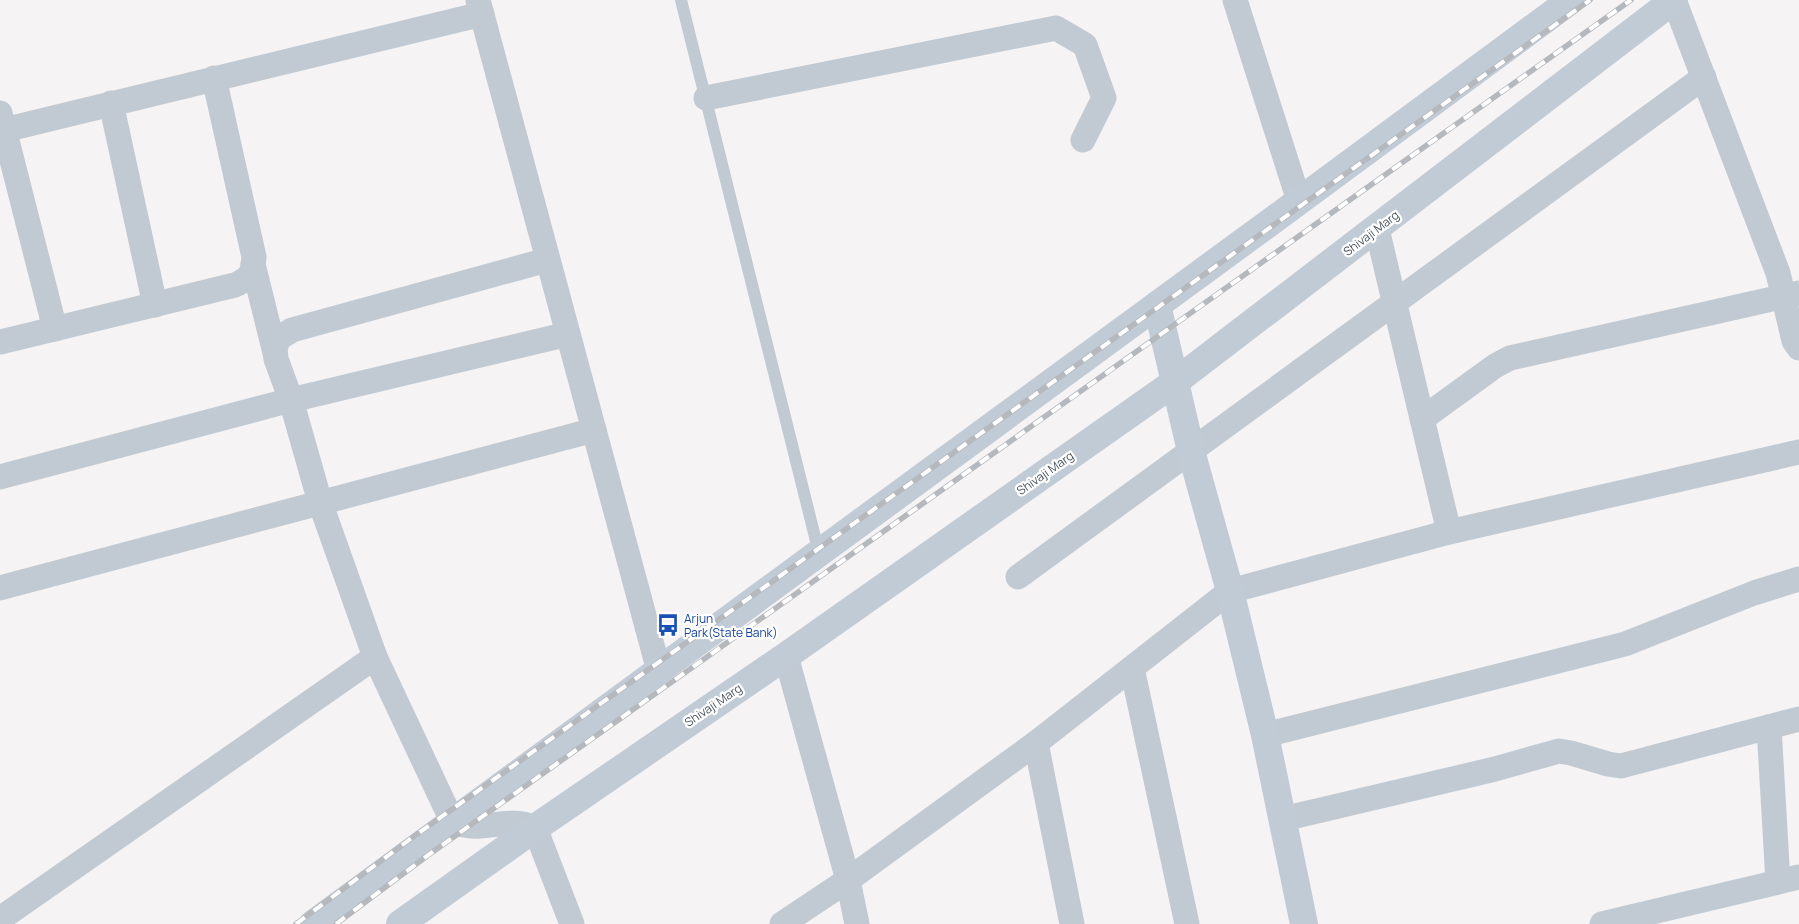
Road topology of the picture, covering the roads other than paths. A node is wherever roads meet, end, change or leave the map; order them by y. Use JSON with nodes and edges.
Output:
{"nodes":[{"id":1,"x":682,"y":0,"type":"edge"},
{"id":2,"x":1235,"y":0,"type":"edge"},
{"id":3,"x":1571,"y":0,"type":"edge"},
{"id":4,"x":1674,"y":0,"type":"edge"},
{"id":5,"x":480,"y":7,"type":"edge"},
{"id":6,"x":1704,"y":77,"type":"junction"},
{"id":7,"x":214,"y":78,"type":"junction"},
{"id":8,"x":706,"y":98,"type":"junction"},
{"id":9,"x":111,"y":103,"type":"junction"},
{"id":10,"x":2,"y":121,"type":"edge"},
{"id":11,"x":1083,"y":140,"type":"dead end"},
{"id":12,"x":8,"y":177,"type":"edge"},
{"id":13,"x":1299,"y":201,"type":"junction"},
{"id":14,"x":1377,"y":229,"type":"junction"},
{"id":15,"x":547,"y":260,"type":"junction"},
{"id":16,"x":253,"y":264,"type":"junction"},
{"id":17,"x":1792,"y":294,"type":"edge"},
{"id":18,"x":1395,"y":302,"type":"junction"},
{"id":19,"x":155,"y":305,"type":"junction"},
{"id":20,"x":1157,"y":305,"type":"junction"},
{"id":21,"x":55,"y":329,"type":"junction"},
{"id":22,"x":568,"y":334,"type":"junction"},
{"id":23,"x":0,"y":342,"type":"edge"},
{"id":24,"x":1799,"y":348,"type":"edge"},
{"id":25,"x":275,"y":352,"type":"junction"},
{"id":26,"x":1175,"y":382,"type":"junction"},
{"id":27,"x":291,"y":400,"type":"junction"},
{"id":28,"x":1422,"y":419,"type":"junction"},
{"id":29,"x":594,"y":430,"type":"junction"},
{"id":30,"x":1192,"y":450,"type":"junction"},
{"id":31,"x":1799,"y":452,"type":"edge"},
{"id":32,"x":0,"y":477,"type":"edge"},
{"id":33,"x":320,"y":502,"type":"junction"},
{"id":34,"x":1449,"y":532,"type":"junction"},
{"id":35,"x":820,"y":553,"type":"junction"},
{"id":36,"x":1018,"y":577,"type":"dead end"},
{"id":37,"x":1799,"y":579,"type":"edge"},
{"id":38,"x":0,"y":588,"type":"edge"},
{"id":39,"x":1230,"y":591,"type":"junction"},
{"id":40,"x":786,"y":656,"type":"junction"},
{"id":41,"x":375,"y":657,"type":"junction"},
{"id":42,"x":1132,"y":668,"type":"junction"},
{"id":43,"x":659,"y":671,"type":"junction"},
{"id":44,"x":1799,"y":719,"type":"edge"},
{"id":45,"x":1769,"y":727,"type":"junction"},
{"id":46,"x":1265,"y":735,"type":"junction"},
{"id":47,"x":1036,"y":744,"type":"junction"},
{"id":48,"x":1283,"y":819,"type":"junction"},
{"id":49,"x":453,"y":823,"type":"junction"},
{"id":50,"x":535,"y":828,"type":"junction"},
{"id":51,"x":1789,"y":879,"type":"edge"},
{"id":52,"x":848,"y":880,"type":"junction"},
{"id":53,"x":0,"y":919,"type":"edge"},
{"id":54,"x":314,"y":924,"type":"edge"},
{"id":55,"x":400,"y":924,"type":"edge"},
{"id":56,"x":572,"y":924,"type":"edge"},
{"id":57,"x":782,"y":924,"type":"edge"},
{"id":58,"x":857,"y":924,"type":"edge"},
{"id":59,"x":1072,"y":924,"type":"edge"},
{"id":60,"x":1187,"y":924,"type":"edge"},
{"id":61,"x":1304,"y":924,"type":"edge"},
{"id":62,"x":1602,"y":924,"type":"edge"}],
"edges":[{"from":1,"to":8,"type":"lane"},
{"from":2,"to":13,"type":"street"},
{"from":3,"to":13,"type":"main road"},
{"from":4,"to":6,"type":"street"},
{"from":4,"to":14,"type":"main road","name":"Shivaji Marg"},
{"from":5,"to":7,"type":"street"},
{"from":5,"to":15,"type":"street"},
{"from":6,"to":17,"type":"street"},
{"from":6,"to":18,"type":"street"},
{"from":7,"to":9,"type":"street"},
{"from":7,"to":16,"type":"street"},
{"from":8,"to":11,"type":"street"},
{"from":8,"to":35,"type":"lane"},
{"from":9,"to":10,"type":"street"},
{"from":9,"to":19,"type":"street"},
{"from":10,"to":12,"type":"street"},
{"from":12,"to":21,"type":"street"},
{"from":13,"to":20,"type":"main road"},
{"from":14,"to":18,"type":"street"},
{"from":14,"to":26,"type":"main road","name":"Shivaji Marg"},
{"from":15,"to":22,"type":"street"},
{"from":15,"to":25,"type":"street"},
{"from":16,"to":19,"type":"street"},
{"from":16,"to":25,"type":"street"},
{"from":17,"to":24,"type":"street"},
{"from":17,"to":28,"type":"street"},
{"from":18,"to":28,"type":"street"},
{"from":18,"to":30,"type":"street"},
{"from":19,"to":21,"type":"street"},
{"from":20,"to":26,"type":"main road"},
{"from":20,"to":35,"type":"main road"},
{"from":21,"to":23,"type":"street"},
{"from":22,"to":27,"type":"street"},
{"from":22,"to":29,"type":"street"},
{"from":25,"to":27,"type":"street"},
{"from":26,"to":30,"type":"main road"},
{"from":26,"to":40,"type":"main road","name":"Shivaji Marg"},
{"from":27,"to":32,"type":"street"},
{"from":27,"to":33,"type":"street"},
{"from":28,"to":34,"type":"street"},
{"from":29,"to":33,"type":"street"},
{"from":29,"to":43,"type":"street"},
{"from":30,"to":36,"type":"street"},
{"from":30,"to":39,"type":"main road"},
{"from":31,"to":34,"type":"street"},
{"from":33,"to":38,"type":"street"},
{"from":33,"to":41,"type":"street"},
{"from":34,"to":39,"type":"street"},
{"from":35,"to":43,"type":"main road"},
{"from":37,"to":46,"type":"street"},
{"from":39,"to":42,"type":"street"},
{"from":39,"to":46,"type":"main road"},
{"from":40,"to":50,"type":"main road","name":"Shivaji Marg"},
{"from":40,"to":52,"type":"street"},
{"from":41,"to":49,"type":"street"},
{"from":41,"to":53,"type":"street"},
{"from":42,"to":47,"type":"street"},
{"from":42,"to":60,"type":"street"},
{"from":43,"to":49,"type":"main road"},
{"from":44,"to":45,"type":"street"},
{"from":45,"to":48,"type":"street"},
{"from":45,"to":51,"type":"street"},
{"from":46,"to":48,"type":"main road"},
{"from":47,"to":52,"type":"street"},
{"from":47,"to":59,"type":"street"},
{"from":48,"to":61,"type":"main road"},
{"from":49,"to":50,"type":"street"},
{"from":49,"to":54,"type":"main road"},
{"from":50,"to":55,"type":"main road","name":"Shivaji Marg"},
{"from":50,"to":56,"type":"street"},
{"from":51,"to":62,"type":"street"},
{"from":52,"to":57,"type":"street"},
{"from":52,"to":58,"type":"street"}]}
